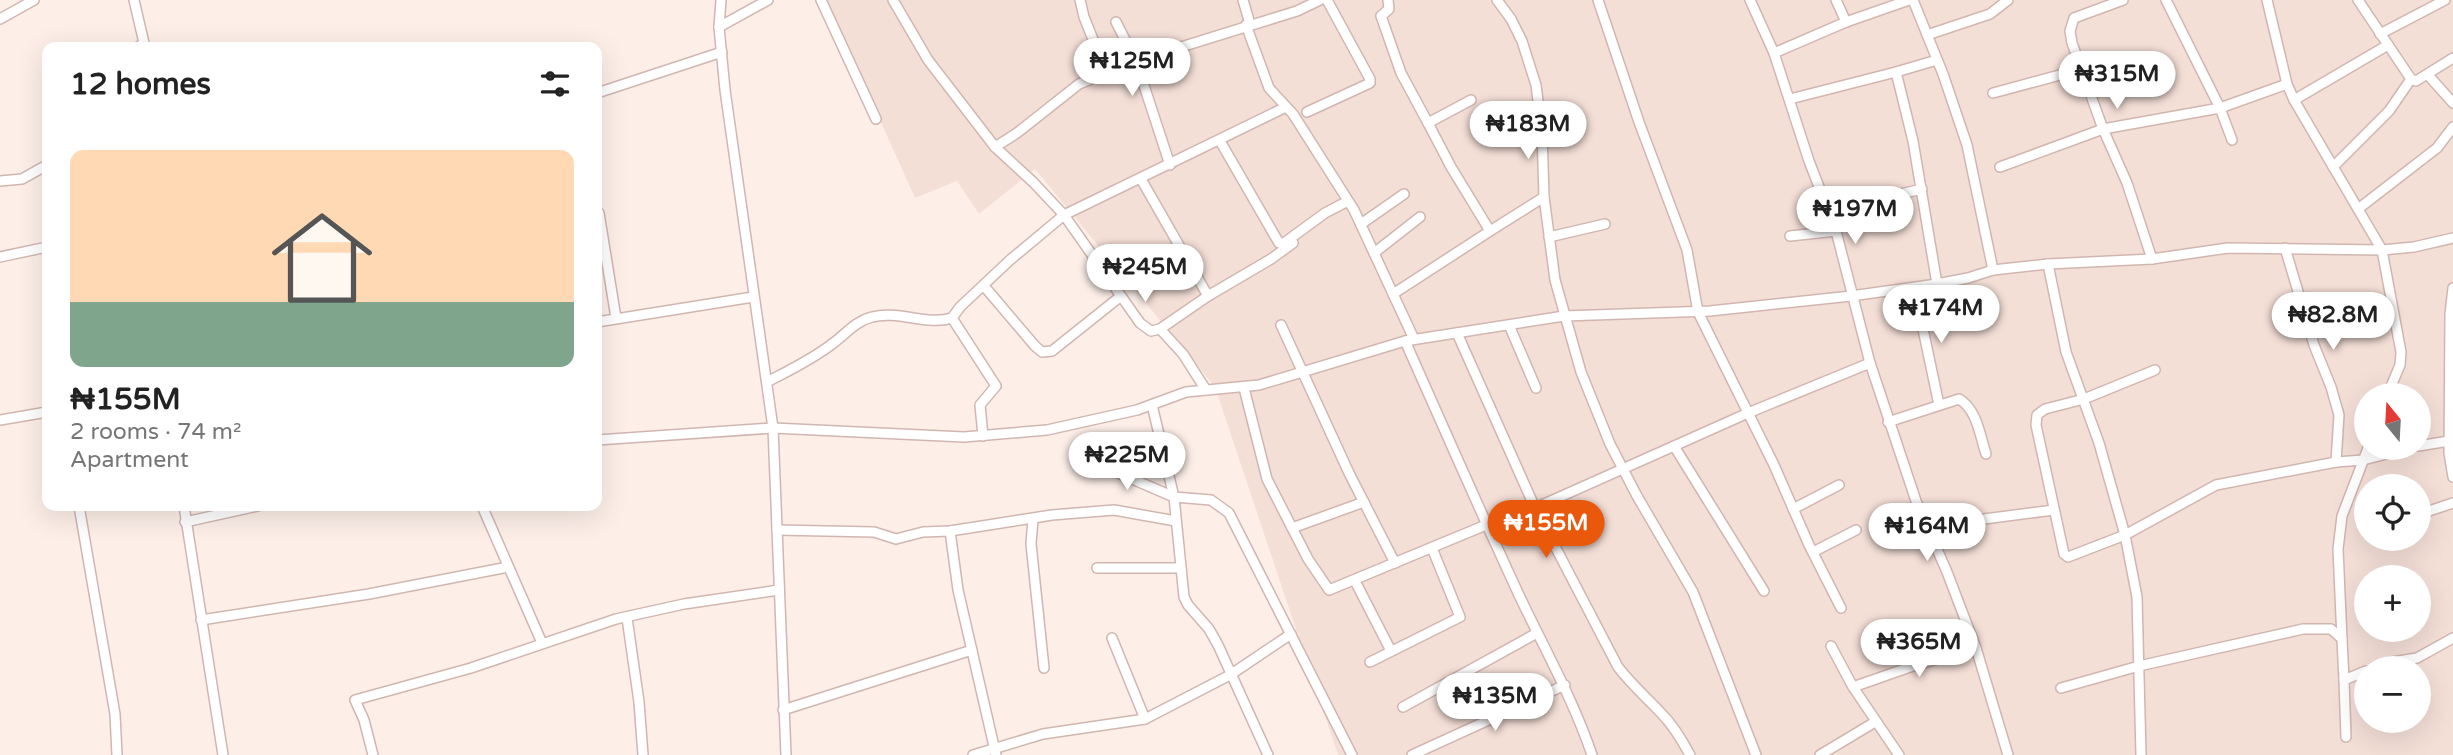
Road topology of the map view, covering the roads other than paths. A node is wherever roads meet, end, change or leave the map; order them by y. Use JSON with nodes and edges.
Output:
{"nodes":[{"id":1,"x":34,"y":0,"type":"edge"},
{"id":2,"x":134,"y":0,"type":"edge"},
{"id":3,"x":721,"y":0,"type":"edge"},
{"id":4,"x":768,"y":0,"type":"edge"},
{"id":5,"x":821,"y":0,"type":"edge"},
{"id":6,"x":893,"y":0,"type":"edge"},
{"id":7,"x":1080,"y":0,"type":"edge"},
{"id":8,"x":1243,"y":0,"type":"edge"},
{"id":9,"x":1320,"y":0,"type":"edge"},
{"id":10,"x":1327,"y":0,"type":"edge"},
{"id":11,"x":1388,"y":0,"type":"edge"},
{"id":12,"x":1497,"y":0,"type":"edge"},
{"id":13,"x":1598,"y":0,"type":"edge"},
{"id":14,"x":1749,"y":0,"type":"edge"},
{"id":15,"x":1836,"y":0,"type":"edge"},
{"id":16,"x":1911,"y":0,"type":"edge"},
{"id":17,"x":2008,"y":0,"type":"edge"},
{"id":18,"x":2123,"y":0,"type":"edge"},
{"id":19,"x":2166,"y":0,"type":"edge"},
{"id":20,"x":2267,"y":0,"type":"edge"},
{"id":21,"x":2358,"y":0,"type":"edge"},
{"id":22,"x":2445,"y":0,"type":"edge"},
{"id":23,"x":0,"y":19,"type":"edge"},
{"id":24,"x":1115,"y":22,"type":"dead end"},
{"id":25,"x":1846,"y":22,"type":"junction"},
{"id":26,"x":1248,"y":24,"type":"junction"},
{"id":27,"x":719,"y":27,"type":"junction"},
{"id":28,"x":1927,"y":34,"type":"junction"},
{"id":29,"x":2380,"y":34,"type":"junction"},
{"id":30,"x":144,"y":42,"type":"edge"},
{"id":31,"x":2388,"y":45,"type":"junction"},
{"id":32,"x":722,"y":52,"type":"junction"},
{"id":33,"x":1774,"y":52,"type":"junction"},
{"id":34,"x":2453,"y":58,"type":"edge"},
{"id":35,"x":1937,"y":60,"type":"junction"},
{"id":36,"x":1136,"y":61,"type":"junction"},
{"id":37,"x":2082,"y":69,"type":"junction"},
{"id":38,"x":1106,"y":72,"type":"junction"},
{"id":39,"x":1896,"y":72,"type":"junction"},
{"id":40,"x":2428,"y":75,"type":"junction"},
{"id":41,"x":2411,"y":79,"type":"junction"},
{"id":42,"x":2287,"y":84,"type":"junction"},
{"id":43,"x":602,"y":91,"type":"edge"},
{"id":44,"x":1993,"y":93,"type":"dead end"},
{"id":45,"x":1790,"y":99,"type":"junction"},
{"id":46,"x":1471,"y":100,"type":"dead end"},
{"id":47,"x":2294,"y":100,"type":"junction"},
{"id":48,"x":2453,"y":103,"type":"edge"},
{"id":49,"x":1286,"y":107,"type":"junction"},
{"id":50,"x":2220,"y":108,"type":"junction"},
{"id":51,"x":1307,"y":112,"type":"dead end"},
{"id":52,"x":876,"y":118,"type":"dead end"},
{"id":53,"x":1428,"y":123,"type":"junction"},
{"id":54,"x":2453,"y":127,"type":"edge"},
{"id":55,"x":2103,"y":129,"type":"junction"},
{"id":56,"x":2232,"y":140,"type":"dead end"},
{"id":57,"x":1220,"y":141,"type":"junction"},
{"id":58,"x":995,"y":147,"type":"junction"},
{"id":59,"x":1170,"y":165,"type":"junction"},
{"id":60,"x":2000,"y":167,"type":"dead end"},
{"id":61,"x":2333,"y":167,"type":"junction"},
{"id":62,"x":42,"y":168,"type":"edge"},
{"id":63,"x":1141,"y":179,"type":"junction"},
{"id":64,"x":0,"y":181,"type":"edge"},
{"id":65,"x":1922,"y":189,"type":"junction"},
{"id":66,"x":1404,"y":194,"type":"dead end"},
{"id":67,"x":1544,"y":197,"type":"junction"},
{"id":68,"x":1348,"y":201,"type":"junction"},
{"id":69,"x":2358,"y":209,"type":"junction"},
{"id":70,"x":1828,"y":211,"type":"junction"},
{"id":71,"x":1064,"y":215,"type":"junction"},
{"id":72,"x":1420,"y":217,"type":"dead end"},
{"id":73,"x":1361,"y":224,"type":"junction"},
{"id":74,"x":1605,"y":224,"type":"dead end"},
{"id":75,"x":1490,"y":231,"type":"junction"},
{"id":76,"x":1836,"y":231,"type":"junction"},
{"id":77,"x":602,"y":232,"type":"edge"},
{"id":78,"x":1790,"y":236,"type":"dead end"},
{"id":79,"x":1549,"y":237,"type":"junction"},
{"id":80,"x":2453,"y":238,"type":"edge"},
{"id":81,"x":1294,"y":242,"type":"dead end"},
{"id":82,"x":42,"y":248,"type":"edge"},
{"id":83,"x":2285,"y":248,"type":"junction"},
{"id":84,"x":2382,"y":250,"type":"junction"},
{"id":85,"x":1374,"y":253,"type":"junction"},
{"id":86,"x":0,"y":257,"type":"edge"},
{"id":87,"x":2152,"y":259,"type":"junction"},
{"id":88,"x":2048,"y":264,"type":"junction"},
{"id":89,"x":1993,"y":270,"type":"junction"},
{"id":90,"x":1937,"y":284,"type":"junction"},
{"id":91,"x":984,"y":286,"type":"junction"},
{"id":92,"x":2453,"y":288,"type":"edge"},
{"id":93,"x":1394,"y":294,"type":"junction"},
{"id":94,"x":1121,"y":296,"type":"junction"},
{"id":95,"x":1208,"y":296,"type":"junction"},
{"id":96,"x":1851,"y":296,"type":"junction"},
{"id":97,"x":753,"y":297,"type":"junction"},
{"id":98,"x":1698,"y":312,"type":"junction"},
{"id":99,"x":1564,"y":316,"type":"junction"},
{"id":100,"x":616,"y":318,"type":"junction"},
{"id":101,"x":952,"y":318,"type":"junction"},
{"id":102,"x":602,"y":320,"type":"edge"},
{"id":103,"x":1509,"y":325,"type":"junction"},
{"id":104,"x":1281,"y":326,"type":"dead end"},
{"id":105,"x":1160,"y":329,"type":"junction"},
{"id":106,"x":1457,"y":333,"type":"junction"},
{"id":107,"x":1410,"y":340,"type":"junction"},
{"id":108,"x":2451,"y":355,"type":"edge"},
{"id":109,"x":1870,"y":363,"type":"junction"},
{"id":110,"x":2155,"y":370,"type":"dead end"},
{"id":111,"x":1304,"y":373,"type":"junction"},
{"id":112,"x":766,"y":382,"type":"junction"},
{"id":113,"x":2392,"y":383,"type":"edge"},
{"id":114,"x":1244,"y":387,"type":"junction"},
{"id":115,"x":1536,"y":388,"type":"dead end"},
{"id":116,"x":1206,"y":390,"type":"junction"},
{"id":117,"x":2084,"y":399,"type":"junction"},
{"id":118,"x":1153,"y":405,"type":"junction"},
{"id":119,"x":1939,"y":405,"type":"junction"},
{"id":120,"x":42,"y":413,"type":"edge"},
{"id":121,"x":1748,"y":413,"type":"junction"},
{"id":122,"x":0,"y":420,"type":"edge"},
{"id":123,"x":1888,"y":422,"type":"junction"},
{"id":124,"x":773,"y":428,"type":"junction"},
{"id":125,"x":983,"y":436,"type":"junction"},
{"id":126,"x":602,"y":440,"type":"edge"},
{"id":127,"x":2449,"y":441,"type":"junction"},
{"id":128,"x":2431,"y":444,"type":"edge"},
{"id":129,"x":1674,"y":446,"type":"junction"},
{"id":130,"x":2451,"y":452,"type":"edge"},
{"id":131,"x":1986,"y":454,"type":"dead end"},
{"id":132,"x":2362,"y":460,"type":"joint"},
{"id":133,"x":2336,"y":462,"type":"junction"},
{"id":134,"x":1086,"y":467,"type":"dead end"},
{"id":135,"x":1623,"y":469,"type":"junction"},
{"id":136,"x":2453,"y":477,"type":"edge"},
{"id":137,"x":1839,"y":485,"type":"dead end"},
{"id":138,"x":1174,"y":497,"type":"junction"},
{"id":139,"x":1364,"y":502,"type":"junction"},
{"id":140,"x":2453,"y":503,"type":"edge"},
{"id":141,"x":1535,"y":508,"type":"junction"},
{"id":142,"x":1793,"y":509,"type":"junction"},
{"id":143,"x":2054,"y":510,"type":"junction"},
{"id":144,"x":2431,"y":510,"type":"edge"},
{"id":145,"x":80,"y":511,"type":"edge"},
{"id":146,"x":185,"y":511,"type":"edge"},
{"id":147,"x":236,"y":511,"type":"edge"},
{"id":148,"x":484,"y":511,"type":"edge"},
{"id":149,"x":1033,"y":519,"type":"junction"},
{"id":150,"x":1984,"y":519,"type":"dead end"},
{"id":151,"x":1176,"y":521,"type":"junction"},
{"id":152,"x":186,"y":522,"type":"junction"},
{"id":153,"x":1486,"y":525,"type":"junction"},
{"id":154,"x":1292,"y":528,"type":"junction"},
{"id":155,"x":777,"y":530,"type":"junction"},
{"id":156,"x":1856,"y":530,"type":"dead end"},
{"id":157,"x":950,"y":531,"type":"junction"},
{"id":158,"x":2125,"y":535,"type":"junction"},
{"id":159,"x":1432,"y":548,"type":"junction"},
{"id":160,"x":1813,"y":552,"type":"junction"},
{"id":161,"x":1395,"y":563,"type":"junction"},
{"id":162,"x":508,"y":567,"type":"junction"},
{"id":163,"x":1097,"y":568,"type":"dead end"},
{"id":164,"x":1181,"y":568,"type":"junction"},
{"id":165,"x":1355,"y":581,"type":"junction"},
{"id":166,"x":779,"y":590,"type":"junction"},
{"id":167,"x":1764,"y":591,"type":"dead end"},
{"id":168,"x":1841,"y":608,"type":"dead end"},
{"id":169,"x":627,"y":618,"type":"junction"},
{"id":170,"x":201,"y":620,"type":"junction"},
{"id":171,"x":1536,"y":633,"type":"junction"},
{"id":172,"x":1291,"y":634,"type":"junction"},
{"id":173,"x":1112,"y":638,"type":"dead end"},
{"id":174,"x":2453,"y":638,"type":"edge"},
{"id":175,"x":2342,"y":639,"type":"junction"},
{"id":176,"x":542,"y":643,"type":"junction"},
{"id":177,"x":1831,"y":646,"type":"dead end"},
{"id":178,"x":1976,"y":648,"type":"junction"},
{"id":179,"x":972,"y":650,"type":"junction"},
{"id":180,"x":1391,"y":651,"type":"junction"},
{"id":181,"x":2421,"y":656,"type":"edge"},
{"id":182,"x":1370,"y":662,"type":"dead end"},
{"id":183,"x":2138,"y":666,"type":"junction"},
{"id":184,"x":1044,"y":668,"type":"dead end"},
{"id":185,"x":1230,"y":675,"type":"junction"},
{"id":186,"x":2354,"y":676,"type":"edge"},
{"id":187,"x":2344,"y":680,"type":"junction"},
{"id":188,"x":1565,"y":685,"type":"junction"},
{"id":189,"x":1853,"y":687,"type":"junction"},
{"id":190,"x":2061,"y":688,"type":"dead end"},
{"id":191,"x":1403,"y":707,"type":"dead end"},
{"id":192,"x":783,"y":710,"type":"junction"},
{"id":193,"x":1145,"y":719,"type":"junction"},
{"id":194,"x":1875,"y":722,"type":"junction"},
{"id":195,"x":2346,"y":737,"type":"dead end"},
{"id":196,"x":995,"y":751,"type":"edge"},
{"id":197,"x":643,"y":754,"type":"edge"},
{"id":198,"x":117,"y":755,"type":"edge"},
{"id":199,"x":223,"y":755,"type":"edge"},
{"id":200,"x":373,"y":755,"type":"edge"},
{"id":201,"x":631,"y":755,"type":"edge"},
{"id":202,"x":786,"y":755,"type":"edge"},
{"id":203,"x":973,"y":755,"type":"edge"},
{"id":204,"x":1268,"y":755,"type":"edge"},
{"id":205,"x":1352,"y":755,"type":"edge"},
{"id":206,"x":1412,"y":755,"type":"edge"},
{"id":207,"x":1592,"y":755,"type":"edge"},
{"id":208,"x":1690,"y":755,"type":"edge"},
{"id":209,"x":1756,"y":755,"type":"edge"},
{"id":210,"x":1819,"y":755,"type":"edge"},
{"id":211,"x":1899,"y":755,"type":"edge"},
{"id":212,"x":2008,"y":755,"type":"edge"},
{"id":213,"x":2141,"y":755,"type":"edge"}],
"edges":[{"from":1,"to":23,"type":"street"},
{"from":2,"to":30,"type":"street"},
{"from":3,"to":27,"type":"street"},
{"from":4,"to":27,"type":"street"},
{"from":5,"to":52,"type":"street"},
{"from":6,"to":58,"type":"street"},
{"from":7,"to":38,"type":"street"},
{"from":8,"to":26,"type":"street"},
{"from":9,"to":26,"type":"street"},
{"from":10,"to":51,"type":"street"},
{"from":11,"to":53,"type":"street"},
{"from":12,"to":67,"type":"street"},
{"from":13,"to":98,"type":"street"},
{"from":14,"to":33,"type":"street"},
{"from":15,"to":25,"type":"street"},
{"from":16,"to":25,"type":"street"},
{"from":16,"to":28,"type":"street"},
{"from":17,"to":28,"type":"street"},
{"from":18,"to":37,"type":"street"},
{"from":19,"to":50,"type":"street"},
{"from":20,"to":42,"type":"street"},
{"from":21,"to":29,"type":"street"},
{"from":22,"to":29,"type":"street"},
{"from":24,"to":36,"type":"street"},
{"from":25,"to":33,"type":"street"},
{"from":26,"to":36,"type":"street"},
{"from":26,"to":49,"type":"street"},
{"from":27,"to":32,"type":"street"},
{"from":28,"to":35,"type":"street"},
{"from":29,"to":31,"type":"street"},
{"from":31,"to":41,"type":"street"},
{"from":31,"to":47,"type":"street"},
{"from":32,"to":43,"type":"street"},
{"from":32,"to":97,"type":"street"},
{"from":33,"to":45,"type":"street"},
{"from":34,"to":40,"type":"street"},
{"from":35,"to":39,"type":"street"},
{"from":35,"to":89,"type":"street"},
{"from":36,"to":38,"type":"street"},
{"from":36,"to":59,"type":"street"},
{"from":37,"to":44,"type":"street"},
{"from":37,"to":55,"type":"street"},
{"from":38,"to":58,"type":"street"},
{"from":39,"to":45,"type":"street"},
{"from":39,"to":65,"type":"street"},
{"from":40,"to":41,"type":"street"},
{"from":40,"to":48,"type":"street"},
{"from":41,"to":61,"type":"street"},
{"from":42,"to":47,"type":"street"},
{"from":42,"to":50,"type":"street"},
{"from":45,"to":70,"type":"street"},
{"from":46,"to":53,"type":"street"},
{"from":47,"to":61,"type":"street"},
{"from":49,"to":57,"type":"street"},
{"from":49,"to":68,"type":"street"},
{"from":50,"to":55,"type":"street"},
{"from":50,"to":56,"type":"street"},
{"from":53,"to":75,"type":"street"},
{"from":54,"to":69,"type":"street"},
{"from":55,"to":60,"type":"street"},
{"from":55,"to":87,"type":"street"},
{"from":57,"to":59,"type":"street"},
{"from":57,"to":68,"type":"street"},
{"from":58,"to":71,"type":"street"},
{"from":59,"to":63,"type":"street"},
{"from":61,"to":69,"type":"street"},
{"from":62,"to":64,"type":"street"},
{"from":63,"to":71,"type":"street"},
{"from":63,"to":95,"type":"street"},
{"from":65,"to":70,"type":"street"},
{"from":65,"to":90,"type":"street"},
{"from":66,"to":73,"type":"street"},
{"from":67,"to":75,"type":"street"},
{"from":67,"to":79,"type":"street"},
{"from":68,"to":73,"type":"street"},
{"from":69,"to":84,"type":"street"},
{"from":70,"to":76,"type":"street"},
{"from":71,"to":91,"type":"street"},
{"from":71,"to":94,"type":"street"},
{"from":72,"to":85,"type":"street"},
{"from":73,"to":85,"type":"street"},
{"from":74,"to":79,"type":"street"},
{"from":75,"to":93,"type":"street"},
{"from":76,"to":78,"type":"street"},
{"from":76,"to":96,"type":"street"},
{"from":77,"to":100,"type":"street"},
{"from":79,"to":99,"type":"street"},
{"from":80,"to":84,"type":"street"},
{"from":81,"to":95,"type":"street"},
{"from":82,"to":86,"type":"street"},
{"from":83,"to":84,"type":"street"},
{"from":83,"to":87,"type":"street"},
{"from":83,"to":133,"type":"street"},
{"from":84,"to":113,"type":"street"},
{"from":85,"to":93,"type":"street"},
{"from":87,"to":88,"type":"street"},
{"from":88,"to":89,"type":"street"},
{"from":88,"to":117,"type":"street"},
{"from":89,"to":90,"type":"street"},
{"from":90,"to":96,"type":"street"},
{"from":90,"to":119,"type":"street"},
{"from":91,"to":94,"type":"street"},
{"from":91,"to":101,"type":"street"},
{"from":92,"to":108,"type":"street"},
{"from":93,"to":107,"type":"street"},
{"from":94,"to":105,"type":"street"},
{"from":95,"to":105,"type":"street"},
{"from":96,"to":98,"type":"street"},
{"from":96,"to":109,"type":"street"},
{"from":97,"to":100,"type":"street"},
{"from":97,"to":112,"type":"street"},
{"from":98,"to":99,"type":"street"},
{"from":98,"to":121,"type":"street"},
{"from":99,"to":103,"type":"street"},
{"from":99,"to":135,"type":"street"},
{"from":100,"to":102,"type":"street"},
{"from":101,"to":112,"type":"street"},
{"from":101,"to":125,"type":"street"},
{"from":103,"to":106,"type":"street"},
{"from":103,"to":115,"type":"street"},
{"from":104,"to":111,"type":"street"},
{"from":105,"to":116,"type":"street"},
{"from":106,"to":107,"type":"street"},
{"from":106,"to":141,"type":"street"},
{"from":107,"to":111,"type":"street"},
{"from":107,"to":153,"type":"street"},
{"from":108,"to":127,"type":"street"},
{"from":109,"to":121,"type":"street"},
{"from":109,"to":123,"type":"street"},
{"from":110,"to":117,"type":"street"},
{"from":111,"to":114,"type":"street"},
{"from":111,"to":139,"type":"street"},
{"from":112,"to":124,"type":"street"},
{"from":114,"to":116,"type":"street"},
{"from":114,"to":154,"type":"street"},
{"from":116,"to":118,"type":"street"},
{"from":117,"to":143,"type":"street"},
{"from":117,"to":158,"type":"street"},
{"from":118,"to":125,"type":"street"},
{"from":118,"to":138,"type":"street"},
{"from":119,"to":123,"type":"street"},
{"from":119,"to":131,"type":"street"},
{"from":120,"to":122,"type":"street"},
{"from":121,"to":129,"type":"street"},
{"from":121,"to":142,"type":"street"},
{"from":123,"to":178,"type":"street"},
{"from":124,"to":125,"type":"street"},
{"from":124,"to":126,"type":"street"},
{"from":124,"to":155,"type":"street"},
{"from":127,"to":128,"type":"street"},
{"from":127,"to":130,"type":"street"},
{"from":129,"to":135,"type":"street"},
{"from":129,"to":167,"type":"street"},
{"from":130,"to":136,"type":"street"},
{"from":132,"to":133,"type":"street"},
{"from":132,"to":175,"type":"street"},
{"from":133,"to":158,"type":"street"},
{"from":134,"to":138,"type":"street"},
{"from":135,"to":141,"type":"street"},
{"from":135,"to":209,"type":"street"},
{"from":137,"to":142,"type":"street"},
{"from":138,"to":151,"type":"street"},
{"from":138,"to":172,"type":"street"},
{"from":139,"to":154,"type":"street"},
{"from":139,"to":161,"type":"street"},
{"from":140,"to":144,"type":"street"},
{"from":141,"to":153,"type":"street"},
{"from":141,"to":208,"type":"street"},
{"from":142,"to":160,"type":"street"},
{"from":143,"to":150,"type":"street"},
{"from":143,"to":158,"type":"street"},
{"from":145,"to":198,"type":"street"},
{"from":146,"to":152,"type":"street"},
{"from":147,"to":152,"type":"street"},
{"from":148,"to":162,"type":"street"},
{"from":149,"to":151,"type":"street"},
{"from":149,"to":157,"type":"street"},
{"from":149,"to":184,"type":"street"},
{"from":151,"to":164,"type":"street"},
{"from":152,"to":170,"type":"street"},
{"from":153,"to":159,"type":"street"},
{"from":153,"to":171,"type":"street"},
{"from":154,"to":165,"type":"street"},
{"from":155,"to":157,"type":"street"},
{"from":155,"to":166,"type":"street"},
{"from":156,"to":160,"type":"street"},
{"from":157,"to":179,"type":"street"},
{"from":158,"to":183,"type":"street"},
{"from":159,"to":161,"type":"street"},
{"from":159,"to":180,"type":"street"},
{"from":160,"to":168,"type":"street"},
{"from":161,"to":165,"type":"street"},
{"from":162,"to":170,"type":"street"},
{"from":162,"to":176,"type":"street"},
{"from":163,"to":164,"type":"street"},
{"from":164,"to":185,"type":"street"},
{"from":165,"to":180,"type":"street"},
{"from":166,"to":169,"type":"street"},
{"from":166,"to":192,"type":"street"},
{"from":169,"to":176,"type":"street"},
{"from":169,"to":197,"type":"street"},
{"from":170,"to":199,"type":"street"},
{"from":171,"to":188,"type":"street"},
{"from":171,"to":191,"type":"street"},
{"from":172,"to":185,"type":"street"},
{"from":172,"to":205,"type":"street"},
{"from":173,"to":193,"type":"street"},
{"from":174,"to":181,"type":"street"},
{"from":175,"to":183,"type":"street"},
{"from":175,"to":187,"type":"street"},
{"from":176,"to":200,"type":"street"},
{"from":177,"to":189,"type":"street"},
{"from":178,"to":189,"type":"street"},
{"from":178,"to":212,"type":"street"},
{"from":179,"to":192,"type":"street"},
{"from":179,"to":196,"type":"street"},
{"from":180,"to":182,"type":"street"},
{"from":183,"to":190,"type":"street"},
{"from":183,"to":213,"type":"street"},
{"from":185,"to":193,"type":"street"},
{"from":185,"to":204,"type":"street"},
{"from":186,"to":187,"type":"street"},
{"from":187,"to":195,"type":"street"},
{"from":188,"to":206,"type":"street"},
{"from":188,"to":207,"type":"street"},
{"from":189,"to":194,"type":"street"},
{"from":192,"to":202,"type":"street"},
{"from":193,"to":196,"type":"street"},
{"from":194,"to":210,"type":"street"},
{"from":194,"to":211,"type":"street"},
{"from":196,"to":203,"type":"street"},
{"from":197,"to":201,"type":"street"}]}
